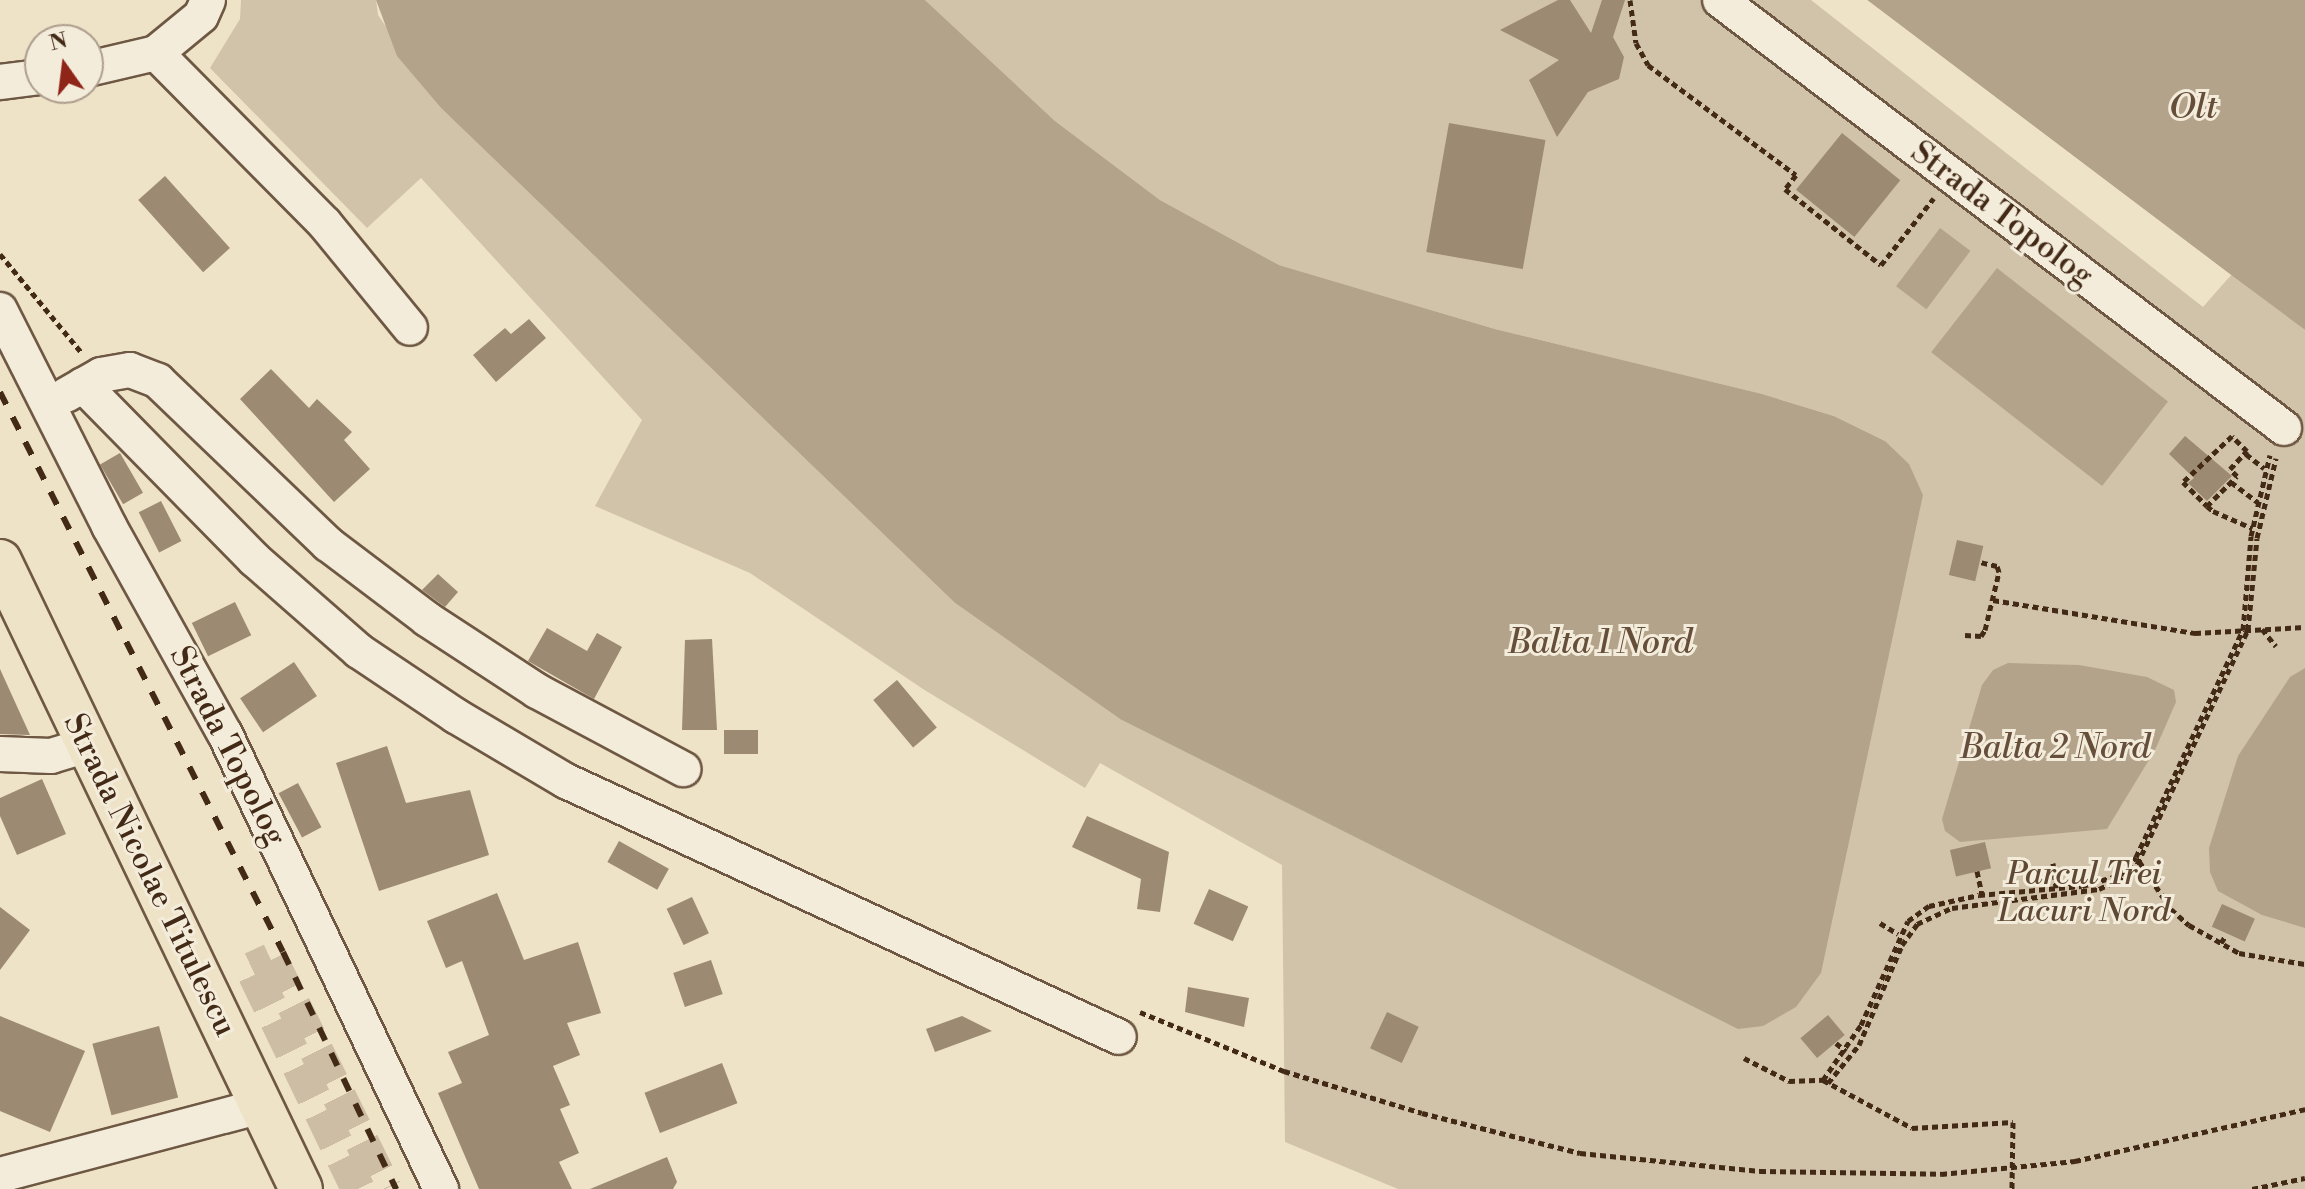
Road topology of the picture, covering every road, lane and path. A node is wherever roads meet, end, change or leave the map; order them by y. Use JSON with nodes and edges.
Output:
{"nodes":[{"id":1,"x":208,"y":0,"type":"edge"},
{"id":2,"x":1630,"y":0,"type":"edge"},
{"id":3,"x":1720,"y":0,"type":"edge"},
{"id":4,"x":156,"y":53,"type":"junction"},
{"id":5,"x":104,"y":65,"type":"edge"},
{"id":6,"x":24,"y":79,"type":"edge"},
{"id":7,"x":0,"y":82,"type":"edge"},
{"id":8,"x":1952,"y":176,"type":"junction"},
{"id":9,"x":0,"y":254,"type":"edge"},
{"id":10,"x":0,"y":310,"type":"edge"},
{"id":11,"x":410,"y":328,"type":"dead end"},
{"id":12,"x":92,"y":380,"type":"junction"},
{"id":13,"x":48,"y":405,"type":"junction"},
{"id":14,"x":2284,"y":441,"type":"junction"},
{"id":15,"x":2245,"y":454,"type":"junction"},
{"id":16,"x":2264,"y":468,"type":"junction"},
{"id":17,"x":2231,"y":482,"type":"junction"},
{"id":18,"x":2258,"y":502,"type":"junction"},
{"id":19,"x":2207,"y":506,"type":"junction"},
{"id":20,"x":2252,"y":528,"type":"junction"},
{"id":21,"x":0,"y":561,"type":"edge"},
{"id":22,"x":1980,"y":562,"type":"dead end"},
{"id":23,"x":1993,"y":600,"type":"junction"},
{"id":24,"x":2100,"y":617,"type":"junction"},
{"id":25,"x":2097,"y":624,"type":"dead end"},
{"id":26,"x":2305,"y":627,"type":"edge"},
{"id":27,"x":2262,"y":629,"type":"junction"},
{"id":28,"x":2246,"y":630,"type":"junction"},
{"id":29,"x":1965,"y":635,"type":"dead end"},
{"id":30,"x":2276,"y":646,"type":"dead end"},
{"id":31,"x":87,"y":745,"type":"junction"},
{"id":32,"x":0,"y":754,"type":"edge"},
{"id":33,"x":683,"y":769,"type":"dead end"},
{"id":34,"x":2138,"y":860,"type":"junction"},
{"id":35,"x":2053,"y":863,"type":"dead end"},
{"id":36,"x":1977,"y":871,"type":"dead end"},
{"id":37,"x":2056,"y":888,"type":"junction"},
{"id":38,"x":1982,"y":894,"type":"junction"},
{"id":39,"x":1880,"y":923,"type":"dead end"},
{"id":40,"x":1898,"y":934,"type":"junction"},
{"id":41,"x":2226,"y":935,"type":"dead end"},
{"id":42,"x":2221,"y":943,"type":"junction"},
{"id":43,"x":2305,"y":964,"type":"edge"},
{"id":44,"x":1125,"y":1023,"type":"joint"},
{"id":45,"x":1836,"y":1043,"type":"dead end"},
{"id":46,"x":1846,"y":1051,"type":"junction"},
{"id":47,"x":1744,"y":1058,"type":"dead end"},
{"id":48,"x":1826,"y":1082,"type":"junction"},
{"id":49,"x":261,"y":1106,"type":"junction"},
{"id":50,"x":2305,"y":1109,"type":"edge"},
{"id":51,"x":2016,"y":1167,"type":"junction"},
{"id":52,"x":0,"y":1175,"type":"edge"},
{"id":53,"x":2305,"y":1178,"type":"edge"},
{"id":54,"x":301,"y":1189,"type":"edge"},
{"id":55,"x":441,"y":1189,"type":"edge"},
{"id":56,"x":2012,"y":1189,"type":"edge"},
{"id":57,"x":2252,"y":1189,"type":"edge"}],
"edges":[{"from":1,"to":4,"type":"street"},
{"from":2,"to":8,"type":"path"},
{"from":3,"to":8,"type":"street","name":"Strada Topolog"},
{"from":4,"to":5,"type":"street"},
{"from":4,"to":11,"type":"street"},
{"from":6,"to":7,"type":"street"},
{"from":8,"to":14,"type":"street","name":"Strada Topolog"},
{"from":9,"to":12,"type":"path"},
{"from":10,"to":13,"type":"street","name":"Strada Topolog"},
{"from":12,"to":13,"type":"street"},
{"from":12,"to":33,"type":"street"},
{"from":12,"to":44,"type":"street"},
{"from":13,"to":55,"type":"street","name":"Strada Topolog"},
{"from":14,"to":16,"type":"path"},
{"from":14,"to":28,"type":"path"},
{"from":15,"to":16,"type":"path"},
{"from":15,"to":17,"type":"path"},
{"from":15,"to":19,"type":"path"},
{"from":16,"to":18,"type":"path"},
{"from":17,"to":18,"type":"path"},
{"from":17,"to":19,"type":"path"},
{"from":18,"to":20,"type":"path"},
{"from":19,"to":20,"type":"path"},
{"from":20,"to":28,"type":"path"},
{"from":21,"to":31,"type":"main road","name":"Strada Nicolae Titulescu"},
{"from":22,"to":23,"type":"path"},
{"from":23,"to":24,"type":"path"},
{"from":23,"to":29,"type":"path"},
{"from":24,"to":25,"type":"path"},
{"from":24,"to":28,"type":"path"},
{"from":26,"to":27,"type":"path"},
{"from":27,"to":28,"type":"path"},
{"from":27,"to":30,"type":"path"},
{"from":28,"to":34,"type":"path"},
{"from":31,"to":32,"type":"street"},
{"from":31,"to":49,"type":"main road","name":"Strada Nicolae Titulescu"},
{"from":34,"to":37,"type":"path"},
{"from":34,"to":42,"type":"path"},
{"from":34,"to":48,"type":"path"},
{"from":35,"to":37,"type":"path"},
{"from":36,"to":38,"type":"path"},
{"from":37,"to":38,"type":"path"},
{"from":38,"to":40,"type":"path"},
{"from":39,"to":40,"type":"path"},
{"from":40,"to":46,"type":"path"},
{"from":41,"to":42,"type":"path"},
{"from":42,"to":43,"type":"path"},
{"from":44,"to":51,"type":"path"},
{"from":45,"to":46,"type":"path"},
{"from":46,"to":48,"type":"path"},
{"from":47,"to":48,"type":"path"},
{"from":48,"to":51,"type":"path"},
{"from":49,"to":52,"type":"street"},
{"from":49,"to":54,"type":"main road","name":"Strada Nicolae Titulescu"},
{"from":50,"to":51,"type":"path"},
{"from":51,"to":56,"type":"path"},
{"from":53,"to":57,"type":"path"}]}
